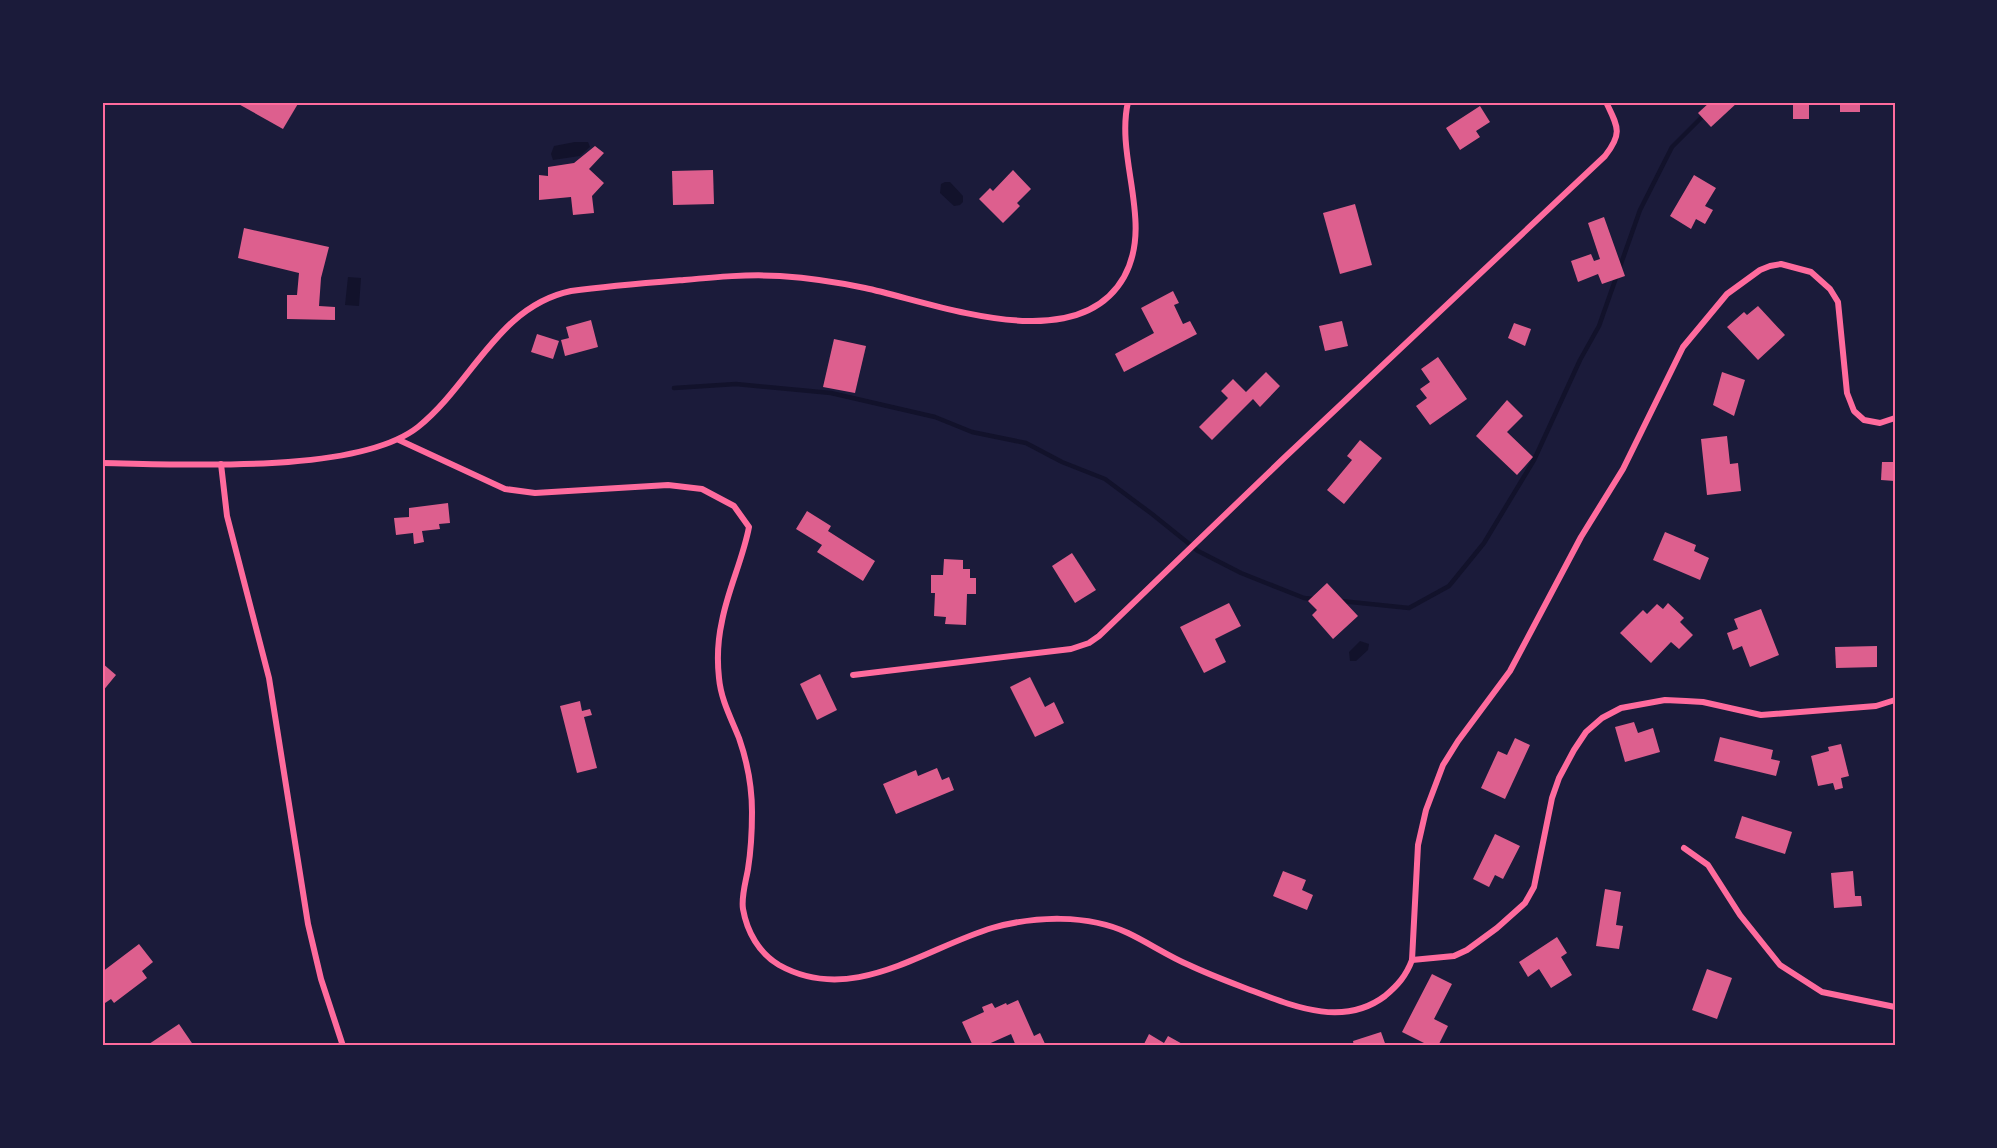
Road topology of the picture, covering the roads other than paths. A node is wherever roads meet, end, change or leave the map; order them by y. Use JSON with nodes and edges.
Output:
{"nodes":[{"id":1,"x":1128,"y":102,"type":"edge"},
{"id":2,"x":1606,"y":102,"type":"edge"},
{"id":3,"x":1895,"y":418,"type":"edge"},
{"id":4,"x":399,"y":440,"type":"junction"},
{"id":5,"x":102,"y":463,"type":"edge"},
{"id":6,"x":221,"y":464,"type":"junction"},
{"id":7,"x":853,"y":675,"type":"dead end"},
{"id":8,"x":1895,"y":700,"type":"edge"},
{"id":9,"x":1684,"y":848,"type":"dead end"},
{"id":10,"x":1412,"y":960,"type":"junction"},
{"id":11,"x":1895,"y":1007,"type":"edge"},
{"id":12,"x":343,"y":1046,"type":"edge"}],
"edges":[{"from":1,"to":4,"type":"street"},
{"from":2,"to":7,"type":"street"},
{"from":3,"to":10,"type":"street"},
{"from":4,"to":6,"type":"street"},
{"from":4,"to":10,"type":"street"},
{"from":5,"to":6,"type":"street"},
{"from":6,"to":12,"type":"street"},
{"from":8,"to":10,"type":"street"},
{"from":9,"to":11,"type":"street"}]}
